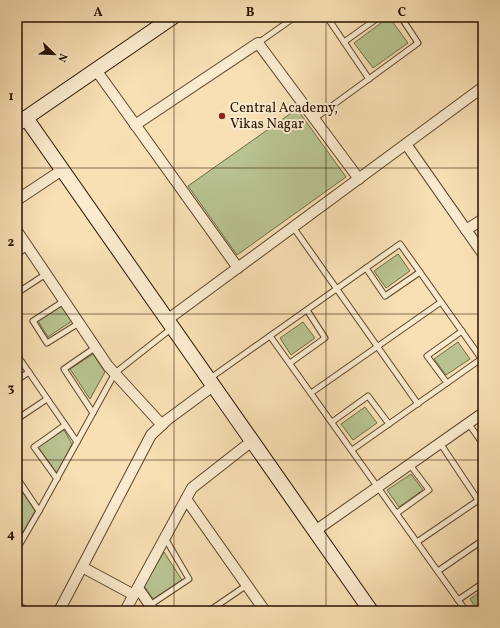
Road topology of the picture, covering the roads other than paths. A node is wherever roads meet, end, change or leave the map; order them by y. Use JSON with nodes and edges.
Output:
{"nodes":[{"id":1,"x":174,"y":17,"type":"edge"},
{"id":2,"x":295,"y":17,"type":"edge"},
{"id":3,"x":327,"y":17,"type":"edge"},
{"id":4,"x":379,"y":17,"type":"edge"},
{"id":5,"x":401,"y":17,"type":"edge"},
{"id":6,"x":258,"y":42,"type":"junction"},
{"id":7,"x":344,"y":42,"type":"junction"},
{"id":8,"x":96,"y":70,"type":"junction"},
{"id":9,"x":369,"y":79,"type":"junction"},
{"id":10,"x":483,"y":87,"type":"edge"},
{"id":11,"x":314,"y":119,"type":"junction"},
{"id":12,"x":21,"y":121,"type":"edge"},
{"id":13,"x":135,"y":125,"type":"junction"},
{"id":14,"x":406,"y":144,"type":"junction"},
{"id":15,"x":62,"y":170,"type":"junction"},
{"id":16,"x":359,"y":179,"type":"junction"},
{"id":17,"x":17,"y":200,"type":"edge"},
{"id":18,"x":483,"y":219,"type":"edge"},
{"id":19,"x":293,"y":227,"type":"junction"},
{"id":20,"x":466,"y":230,"type":"junction"},
{"id":21,"x":17,"y":231,"type":"edge"},
{"id":22,"x":28,"y":247,"type":"junction"},
{"id":23,"x":17,"y":254,"type":"edge"},
{"id":24,"x":483,"y":254,"type":"edge"},
{"id":25,"x":238,"y":268,"type":"junction"},
{"id":26,"x":366,"y":268,"type":"junction"},
{"id":27,"x":420,"y":272,"type":"junction"},
{"id":28,"x":46,"y":274,"type":"junction"},
{"id":29,"x":336,"y":289,"type":"junction"},
{"id":30,"x":17,"y":293,"type":"edge"},
{"id":31,"x":64,"y":301,"type":"junction"},
{"id":32,"x":441,"y":302,"type":"junction"},
{"id":33,"x":307,"y":310,"type":"junction"},
{"id":34,"x":79,"y":323,"type":"junction"},
{"id":35,"x":170,"y":324,"type":"junction"},
{"id":36,"x":462,"y":330,"type":"junction"},
{"id":37,"x":270,"y":336,"type":"junction"},
{"id":38,"x":96,"y":347,"type":"junction"},
{"id":39,"x":377,"y":347,"type":"junction"},
{"id":40,"x":17,"y":355,"type":"edge"},
{"id":41,"x":482,"y":360,"type":"edge"},
{"id":42,"x":290,"y":363,"type":"junction"},
{"id":43,"x":29,"y":372,"type":"junction"},
{"id":44,"x":115,"y":373,"type":"junction"},
{"id":45,"x":17,"y":380,"type":"edge"},
{"id":46,"x":211,"y":383,"type":"junction"},
{"id":47,"x":447,"y":383,"type":"junction"},
{"id":48,"x":311,"y":393,"type":"junction"},
{"id":49,"x":47,"y":399,"type":"junction"},
{"id":50,"x":418,"y":404,"type":"junction"},
{"id":51,"x":93,"y":413,"type":"junction"},
{"id":52,"x":483,"y":413,"type":"edge"},
{"id":53,"x":17,"y":419,"type":"edge"},
{"id":54,"x":332,"y":422,"type":"junction"},
{"id":55,"x":468,"y":423,"type":"junction"},
{"id":56,"x":389,"y":424,"type":"junction"},
{"id":57,"x":65,"y":425,"type":"junction"},
{"id":58,"x":162,"y":425,"type":"junction"},
{"id":59,"x":252,"y":441,"type":"junction"},
{"id":60,"x":77,"y":442,"type":"junction"},
{"id":61,"x":440,"y":443,"type":"junction"},
{"id":62,"x":483,"y":444,"type":"edge"},
{"id":63,"x":352,"y":450,"type":"junction"},
{"id":64,"x":410,"y":465,"type":"junction"},
{"id":65,"x":17,"y":478,"type":"edge"},
{"id":66,"x":57,"y":479,"type":"junction"},
{"id":67,"x":378,"y":487,"type":"junction"},
{"id":68,"x":186,"y":499,"type":"junction"},
{"id":69,"x":481,"y":499,"type":"edge"},
{"id":70,"x":39,"y":511,"type":"junction"},
{"id":71,"x":396,"y":513,"type":"junction"},
{"id":72,"x":315,"y":531,"type":"junction"},
{"id":73,"x":165,"y":538,"type":"junction"},
{"id":74,"x":483,"y":540,"type":"edge"},
{"id":75,"x":417,"y":542,"type":"junction"},
{"id":76,"x":17,"y":547,"type":"edge"},
{"id":77,"x":82,"y":567,"type":"junction"},
{"id":78,"x":438,"y":571,"type":"junction"},
{"id":79,"x":483,"y":583,"type":"edge"},
{"id":80,"x":247,"y":585,"type":"junction"},
{"id":81,"x":136,"y":591,"type":"junction"},
{"id":82,"x":458,"y":600,"type":"junction"},
{"id":83,"x":17,"y":607,"type":"edge"},
{"id":84,"x":152,"y":608,"type":"edge"},
{"id":85,"x":23,"y":611,"type":"edge"},
{"id":86,"x":59,"y":611,"type":"edge"},
{"id":87,"x":125,"y":611,"type":"edge"},
{"id":88,"x":209,"y":611,"type":"edge"},
{"id":89,"x":265,"y":611,"type":"edge"},
{"id":90,"x":371,"y":611,"type":"edge"},
{"id":91,"x":466,"y":611,"type":"edge"}],
"edges":[{"from":1,"to":8,"type":"street"},
{"from":2,"to":6,"type":"lane"},
{"from":3,"to":7,"type":"lane"},
{"from":4,"to":7,"type":"lane"},
{"from":5,"to":9,"type":"lane"},
{"from":6,"to":11,"type":"street"},
{"from":6,"to":13,"type":"street"},
{"from":7,"to":9,"type":"lane"},
{"from":8,"to":12,"type":"street"},
{"from":8,"to":13,"type":"street"},
{"from":9,"to":11,"type":"lane"},
{"from":10,"to":14,"type":"street"},
{"from":11,"to":16,"type":"street"},
{"from":12,"to":15,"type":"street"},
{"from":13,"to":25,"type":"street"},
{"from":14,"to":16,"type":"street"},
{"from":14,"to":20,"type":"street"},
{"from":15,"to":17,"type":"street"},
{"from":15,"to":35,"type":"street"},
{"from":16,"to":19,"type":"street"},
{"from":18,"to":20,"type":"street"},
{"from":19,"to":25,"type":"street"},
{"from":19,"to":29,"type":"lane"},
{"from":20,"to":24,"type":"street"},
{"from":21,"to":22,"type":"street"},
{"from":22,"to":23,"type":"lane"},
{"from":22,"to":28,"type":"street"},
{"from":25,"to":35,"type":"street"},
{"from":26,"to":27,"type":"lane"},
{"from":26,"to":27,"type":"lane"},
{"from":26,"to":29,"type":"lane"},
{"from":27,"to":32,"type":"lane"},
{"from":28,"to":30,"type":"lane"},
{"from":28,"to":31,"type":"street"},
{"from":29,"to":33,"type":"lane"},
{"from":29,"to":39,"type":"lane"},
{"from":31,"to":34,"type":"street"},
{"from":31,"to":34,"type":"lane"},
{"from":32,"to":36,"type":"lane"},
{"from":32,"to":39,"type":"lane"},
{"from":33,"to":37,"type":"lane"},
{"from":33,"to":42,"type":"lane"},
{"from":34,"to":38,"type":"street"},
{"from":35,"to":44,"type":"lane"},
{"from":35,"to":46,"type":"street"},
{"from":36,"to":41,"type":"lane"},
{"from":36,"to":47,"type":"lane"},
{"from":37,"to":42,"type":"lane"},
{"from":37,"to":46,"type":"lane"},
{"from":38,"to":44,"type":"street"},
{"from":38,"to":51,"type":"lane"},
{"from":39,"to":48,"type":"lane"},
{"from":39,"to":50,"type":"lane"},
{"from":40,"to":43,"type":"lane"},
{"from":41,"to":47,"type":"lane"},
{"from":42,"to":48,"type":"lane"},
{"from":43,"to":45,"type":"lane"},
{"from":43,"to":49,"type":"lane"},
{"from":44,"to":51,"type":"lane"},
{"from":44,"to":58,"type":"street"},
{"from":46,"to":58,"type":"street"},
{"from":46,"to":59,"type":"street"},
{"from":47,"to":50,"type":"lane"},
{"from":48,"to":54,"type":"lane"},
{"from":49,"to":53,"type":"lane"},
{"from":49,"to":57,"type":"lane"},
{"from":50,"to":56,"type":"lane"},
{"from":51,"to":60,"type":"lane"},
{"from":52,"to":55,"type":"street"},
{"from":54,"to":56,"type":"lane"},
{"from":54,"to":63,"type":"lane"},
{"from":55,"to":61,"type":"street"},
{"from":55,"to":62,"type":"lane"},
{"from":56,"to":63,"type":"lane"},
{"from":57,"to":60,"type":"lane"},
{"from":57,"to":66,"type":"lane"},
{"from":58,"to":77,"type":"street"},
{"from":59,"to":68,"type":"street"},
{"from":59,"to":72,"type":"street"},
{"from":60,"to":66,"type":"lane"},
{"from":61,"to":64,"type":"street"},
{"from":61,"to":69,"type":"lane"},
{"from":63,"to":67,"type":"lane"},
{"from":64,"to":67,"type":"street"},
{"from":64,"to":71,"type":"lane"},
{"from":65,"to":70,"type":"lane"},
{"from":66,"to":70,"type":"lane"},
{"from":67,"to":71,"type":"lane"},
{"from":67,"to":72,"type":"street"},
{"from":68,"to":73,"type":"street"},
{"from":68,"to":80,"type":"street"},
{"from":69,"to":75,"type":"lane"},
{"from":70,"to":76,"type":"lane"},
{"from":71,"to":75,"type":"lane"},
{"from":72,"to":90,"type":"street"},
{"from":73,"to":81,"type":"street"},
{"from":73,"to":84,"type":"lane"},
{"from":74,"to":78,"type":"lane"},
{"from":75,"to":78,"type":"lane"},
{"from":77,"to":81,"type":"street"},
{"from":77,"to":86,"type":"street"},
{"from":78,"to":82,"type":"lane"},
{"from":79,"to":82,"type":"lane"},
{"from":80,"to":88,"type":"lane"},
{"from":80,"to":89,"type":"street"},
{"from":81,"to":84,"type":"street"},
{"from":81,"to":87,"type":"street"},
{"from":82,"to":91,"type":"lane"},
{"from":83,"to":85,"type":"street"}]}
